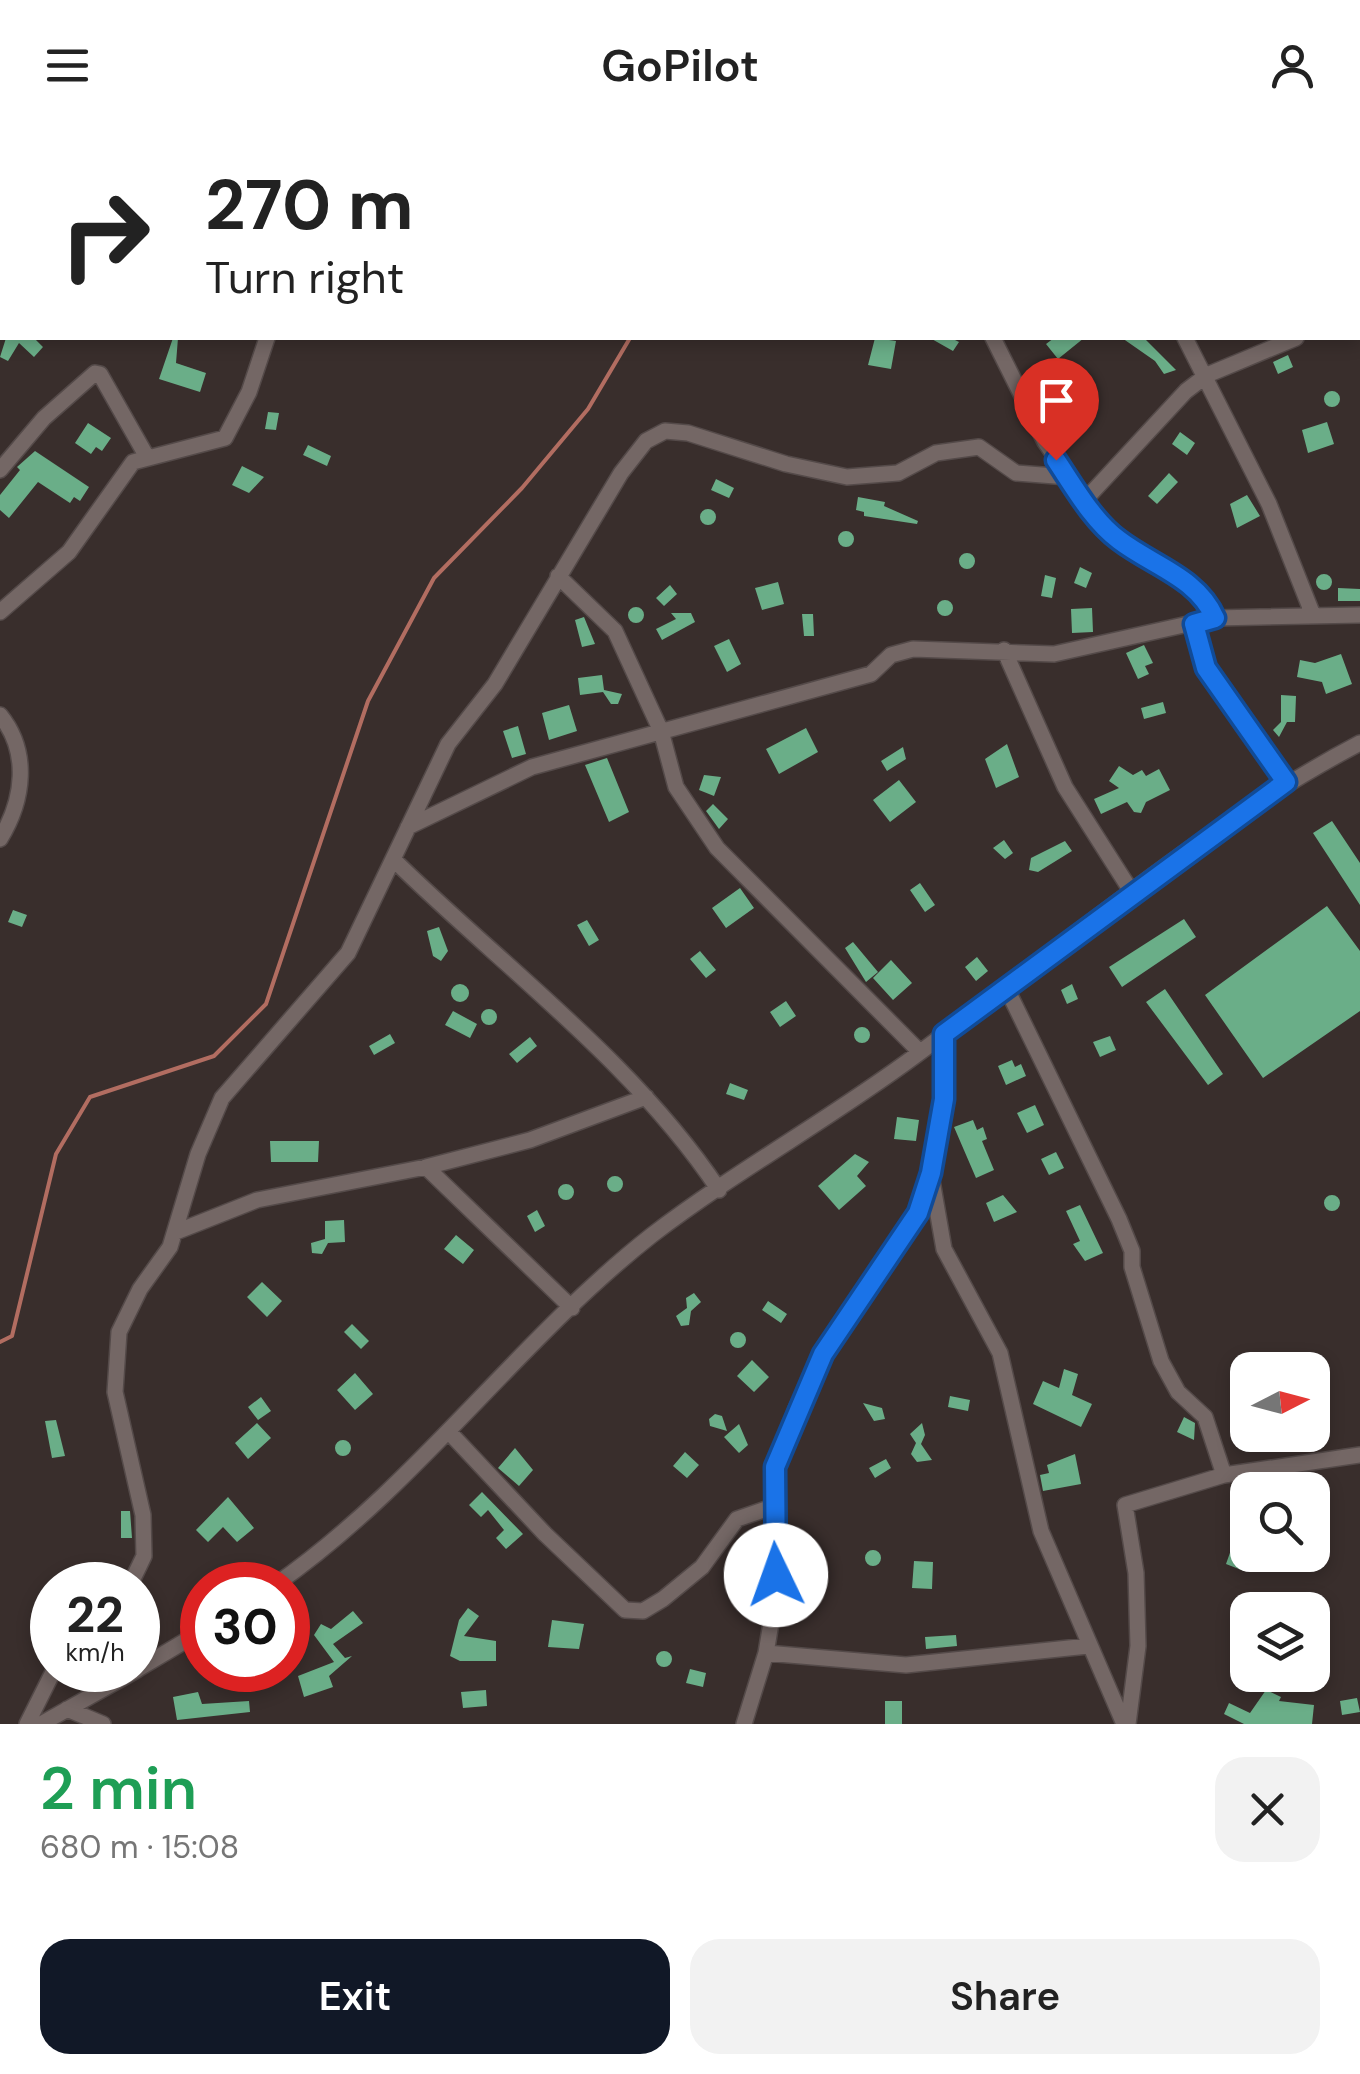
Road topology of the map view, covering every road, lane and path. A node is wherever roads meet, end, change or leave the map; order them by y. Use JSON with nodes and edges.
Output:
{"nodes":[{"id":1,"x":266,"y":340,"type":"edge"},
{"id":2,"x":994,"y":340,"type":"edge"},
{"id":3,"x":1186,"y":340,"type":"edge"},
{"id":4,"x":1291,"y":340,"type":"edge"},
{"id":5,"x":1207,"y":375,"type":"junction"},
{"id":6,"x":147,"y":456,"type":"junction"},
{"id":7,"x":0,"y":470,"type":"edge"},
{"id":8,"x":1068,"y":477,"type":"junction"},
{"id":9,"x":1085,"y":500,"type":"junction"},
{"id":10,"x":558,"y":576,"type":"junction"},
{"id":11,"x":0,"y":612,"type":"edge"},
{"id":12,"x":1313,"y":615,"type":"junction"},
{"id":13,"x":1360,"y":616,"type":"edge"},
{"id":14,"x":1215,"y":618,"type":"junction"},
{"id":15,"x":1194,"y":624,"type":"junction"},
{"id":16,"x":1004,"y":650,"type":"junction"},
{"id":17,"x":0,"y":715,"type":"edge"},
{"id":18,"x":661,"y":731,"type":"junction"},
{"id":19,"x":1360,"y":743,"type":"edge"},
{"id":20,"x":1286,"y":782,"type":"junction"},
{"id":21,"x":408,"y":827,"type":"junction"},
{"id":22,"x":0,"y":839,"type":"edge"},
{"id":23,"x":394,"y":860,"type":"junction"},
{"id":24,"x":1133,"y":894,"type":"junction"},
{"id":25,"x":1006,"y":986,"type":"junction"},
{"id":26,"x":944,"y":1034,"type":"junction"},
{"id":27,"x":920,"y":1052,"type":"junction"},
{"id":28,"x":646,"y":1097,"type":"junction"},
{"id":29,"x":426,"y":1167,"type":"junction"},
{"id":30,"x":931,"y":1173,"type":"junction"},
{"id":31,"x":719,"y":1190,"type":"junction"},
{"id":32,"x":176,"y":1232,"type":"junction"},
{"id":33,"x":572,"y":1308,"type":"junction"},
{"id":34,"x":450,"y":1434,"type":"junction"},
{"id":35,"x":1360,"y":1455,"type":"edge"},
{"id":36,"x":1224,"y":1475,"type":"junction"},
{"id":37,"x":772,"y":1507,"type":"junction"},
{"id":38,"x":141,"y":1562,"type":"edge"},
{"id":39,"x":304,"y":1562,"type":"edge"},
{"id":40,"x":1088,"y":1646,"type":"junction"},
{"id":41,"x":766,"y":1653,"type":"junction"},
{"id":42,"x":43,"y":1692,"type":"edge"},
{"id":43,"x":98,"y":1692,"type":"edge"},
{"id":44,"x":67,"y":1709,"type":"junction"},
{"id":45,"x":26,"y":1724,"type":"edge"},
{"id":46,"x":40,"y":1724,"type":"edge"},
{"id":47,"x":103,"y":1724,"type":"edge"},
{"id":48,"x":744,"y":1724,"type":"edge"},
{"id":49,"x":1126,"y":1724,"type":"edge"}],
"edges":[{"from":1,"to":6,"type":"street"},
{"from":2,"to":8,"type":"street"},
{"from":3,"to":5,"type":"street"},
{"from":4,"to":5,"type":"street"},
{"from":5,"to":9,"type":"street"},
{"from":5,"to":12,"type":"street"},
{"from":6,"to":7,"type":"street"},
{"from":6,"to":11,"type":"street"},
{"from":8,"to":9,"type":"street"},
{"from":8,"to":10,"type":"street"},
{"from":9,"to":14,"type":"street"},
{"from":10,"to":18,"type":"street"},
{"from":10,"to":21,"type":"street"},
{"from":12,"to":13,"type":"street"},
{"from":12,"to":14,"type":"street"},
{"from":14,"to":15,"type":"street"},
{"from":15,"to":16,"type":"street"},
{"from":15,"to":20,"type":"street"},
{"from":16,"to":18,"type":"street"},
{"from":16,"to":24,"type":"street"},
{"from":17,"to":22,"type":"street"},
{"from":18,"to":21,"type":"street"},
{"from":18,"to":27,"type":"street"},
{"from":19,"to":20,"type":"street"},
{"from":20,"to":24,"type":"street"},
{"from":21,"to":23,"type":"street"},
{"from":23,"to":28,"type":"street"},
{"from":23,"to":32,"type":"street"},
{"from":24,"to":25,"type":"street"},
{"from":25,"to":26,"type":"street"},
{"from":25,"to":36,"type":"street"},
{"from":26,"to":27,"type":"street"},
{"from":26,"to":30,"type":"street"},
{"from":27,"to":31,"type":"street"},
{"from":28,"to":29,"type":"street"},
{"from":28,"to":31,"type":"street"},
{"from":29,"to":32,"type":"street"},
{"from":29,"to":33,"type":"street"},
{"from":30,"to":37,"type":"street"},
{"from":30,"to":40,"type":"street"},
{"from":31,"to":33,"type":"street"},
{"from":32,"to":38,"type":"street"},
{"from":33,"to":34,"type":"street"},
{"from":34,"to":37,"type":"street"},
{"from":34,"to":39,"type":"street"},
{"from":35,"to":36,"type":"street"},
{"from":36,"to":49,"type":"street"},
{"from":37,"to":41,"type":"street"},
{"from":40,"to":41,"type":"street"},
{"from":40,"to":49,"type":"street"},
{"from":41,"to":48,"type":"street"},
{"from":42,"to":45,"type":"street"},
{"from":43,"to":44,"type":"street"},
{"from":44,"to":46,"type":"street"},
{"from":44,"to":47,"type":"street"}]}
